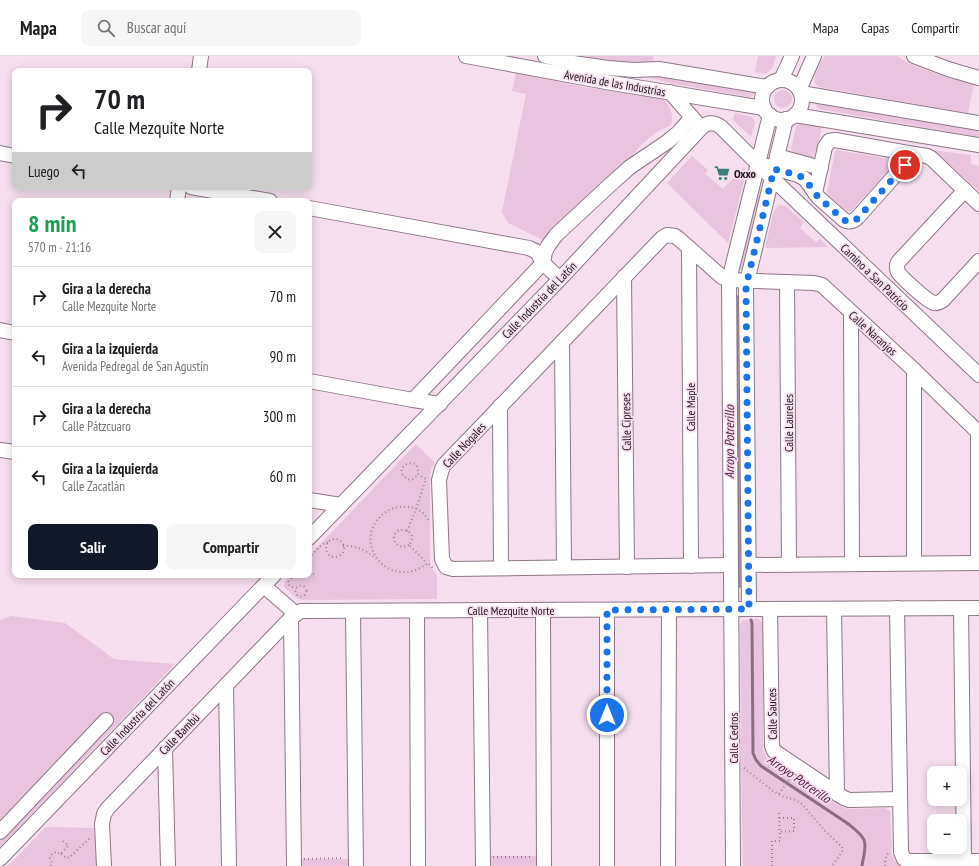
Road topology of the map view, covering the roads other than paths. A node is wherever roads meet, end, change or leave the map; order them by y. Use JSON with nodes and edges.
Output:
{"nodes":[{"id":1,"x":201,"y":56,"type":"edge"},
{"id":2,"x":466,"y":56,"type":"edge"},
{"id":3,"x":545,"y":56,"type":"edge"},
{"id":4,"x":792,"y":56,"type":"edge"},
{"id":5,"x":814,"y":56,"type":"edge"},
{"id":6,"x":921,"y":57,"type":"edge"},
{"id":7,"x":199,"y":68,"type":"edge"},
{"id":8,"x":607,"y":75,"type":"junction"},
{"id":9,"x":979,"y":78,"type":"edge"},
{"id":10,"x":781,"y":80,"type":"junction"},
{"id":11,"x":767,"y":87,"type":"junction"},
{"id":12,"x":800,"y":91,"type":"junction"},
{"id":13,"x":670,"y":92,"type":"junction"},
{"id":14,"x":767,"y":112,"type":"junction"},
{"id":15,"x":692,"y":117,"type":"junction"},
{"id":16,"x":791,"y":117,"type":"junction"},
{"id":17,"x":979,"y":123,"type":"edge"},
{"id":18,"x":702,"y":128,"type":"junction"},
{"id":19,"x":979,"y":145,"type":"edge"},
{"id":20,"x":0,"y":154,"type":"edge"},
{"id":21,"x":914,"y":154,"type":"junction"},
{"id":22,"x":12,"y":156,"type":"edge"},
{"id":23,"x":758,"y":164,"type":"junction"},
{"id":24,"x":774,"y":168,"type":"junction"},
{"id":25,"x":821,"y":168,"type":"junction"},
{"id":26,"x":208,"y":190,"type":"edge"},
{"id":27,"x":965,"y":190,"type":"junction"},
{"id":28,"x":815,"y":193,"type":"junction"},
{"id":29,"x":253,"y":198,"type":"edge"},
{"id":30,"x":979,"y":204,"type":"edge"},
{"id":31,"x":312,"y":209,"type":"edge"},
{"id":32,"x":689,"y":248,"type":"junction"},
{"id":33,"x":979,"y":261,"type":"edge"},
{"id":34,"x":543,"y":263,"type":"junction"},
{"id":35,"x":624,"y":277,"type":"junction"},
{"id":36,"x":560,"y":278,"type":"junction"},
{"id":37,"x":729,"y":280,"type":"junction"},
{"id":38,"x":747,"y":281,"type":"junction"},
{"id":39,"x":787,"y":282,"type":"junction"},
{"id":40,"x":851,"y":312,"type":"junction"},
{"id":41,"x":0,"y":330,"type":"edge"},
{"id":42,"x":12,"y":332,"type":"edge"},
{"id":43,"x":562,"y":342,"type":"junction"},
{"id":44,"x":914,"y":370,"type":"junction"},
{"id":45,"x":979,"y":375,"type":"edge"},
{"id":46,"x":312,"y":383,"type":"edge"},
{"id":47,"x":413,"y":400,"type":"junction"},
{"id":48,"x":440,"y":404,"type":"junction"},
{"id":49,"x":500,"y":406,"type":"junction"},
{"id":50,"x":979,"y":433,"type":"edge"},
{"id":51,"x":0,"y":450,"type":"edge"},
{"id":52,"x":12,"y":452,"type":"edge"},
{"id":53,"x":312,"y":500,"type":"edge"},
{"id":54,"x":341,"y":505,"type":"junction"},
{"id":55,"x":312,"y":535,"type":"edge"},
{"id":56,"x":914,"y":563,"type":"junction"},
{"id":57,"x":978,"y":563,"type":"edge"},
{"id":58,"x":852,"y":564,"type":"junction"},
{"id":59,"x":731,"y":565,"type":"junction"},
{"id":60,"x":749,"y":565,"type":"junction"},
{"id":61,"x":789,"y":565,"type":"junction"},
{"id":62,"x":691,"y":566,"type":"junction"},
{"id":63,"x":564,"y":567,"type":"junction"},
{"id":64,"x":627,"y":567,"type":"junction"},
{"id":65,"x":501,"y":568,"type":"junction"},
{"id":66,"x":271,"y":578,"type":"edge"},
{"id":67,"x":264,"y":586,"type":"junction"},
{"id":68,"x":897,"y":608,"type":"junction"},
{"id":69,"x":960,"y":608,"type":"junction"},
{"id":70,"x":979,"y":608,"type":"edge"},
{"id":71,"x":669,"y":609,"type":"junction"},
{"id":72,"x":732,"y":609,"type":"junction"},
{"id":73,"x":749,"y":609,"type":"junction"},
{"id":74,"x":770,"y":609,"type":"junction"},
{"id":75,"x":834,"y":609,"type":"junction"},
{"id":76,"x":480,"y":610,"type":"junction"},
{"id":77,"x":543,"y":610,"type":"junction"},
{"id":78,"x":607,"y":610,"type":"junction"},
{"id":79,"x":353,"y":611,"type":"junction"},
{"id":80,"x":417,"y":611,"type":"junction"},
{"id":81,"x":294,"y":615,"type":"junction"},
{"id":82,"x":226,"y":685,"type":"junction"},
{"id":83,"x":106,"y":720,"type":"dead end"},
{"id":84,"x":165,"y":748,"type":"junction"},
{"id":85,"x":837,"y":794,"type":"junction"},
{"id":86,"x":900,"y":799,"type":"junction"},
{"id":87,"x":32,"y":825,"type":"junction"},
{"id":88,"x":3,"y":829,"type":"edge"},
{"id":89,"x":0,"y":859,"type":"edge"},
{"id":90,"x":541,"y":861,"type":"edge"},
{"id":91,"x":964,"y":861,"type":"junction"},
{"id":92,"x":979,"y":861,"type":"edge"},
{"id":93,"x":296,"y":862,"type":"edge"},
{"id":94,"x":351,"y":862,"type":"edge"},
{"id":95,"x":486,"y":862,"type":"edge"},
{"id":96,"x":104,"y":866,"type":"edge"},
{"id":97,"x":168,"y":866,"type":"edge"},
{"id":98,"x":229,"y":866,"type":"edge"},
{"id":99,"x":418,"y":866,"type":"edge"},
{"id":100,"x":607,"y":866,"type":"edge"},
{"id":101,"x":668,"y":866,"type":"edge"},
{"id":102,"x":733,"y":866,"type":"edge"}],
"edges":[{"from":1,"to":7,"type":"street"},
{"from":2,"to":8,"type":"street","name":"Avenida de las Industrias"},
{"from":3,"to":8,"type":"street","name":"Avenida de las Industrias"},
{"from":4,"to":10,"type":"street"},
{"from":5,"to":12,"type":"street"},
{"from":6,"to":9,"type":"street"},
{"from":8,"to":11,"type":"street","name":"Avenida de las Industrias"},
{"from":8,"to":13,"type":"street","name":"Avenida de las Industrias"},
{"from":10,"to":11,"type":"street"},
{"from":10,"to":12,"type":"street"},
{"from":11,"to":14,"type":"street"},
{"from":12,"to":16,"type":"street"},
{"from":12,"to":17,"type":"street"},
{"from":13,"to":14,"type":"street","name":"Avenida de las Industrias"},
{"from":13,"to":15,"type":"street"},
{"from":14,"to":16,"type":"street"},
{"from":14,"to":23,"type":"street","name":"Calle Cedros"},
{"from":15,"to":18,"type":"street"},
{"from":15,"to":34,"type":"street"},
{"from":16,"to":19,"type":"street"},
{"from":16,"to":24,"type":"street"},
{"from":18,"to":23,"type":"street"},
{"from":18,"to":36,"type":"street","name":"Calle Industria del Latón"},
{"from":20,"to":22,"type":"street"},
{"from":21,"to":25,"type":"street"},
{"from":21,"to":27,"type":"street"},
{"from":21,"to":28,"type":"street"},
{"from":23,"to":24,"type":"street"},
{"from":23,"to":37,"type":"street","name":"Calle Cedros"},
{"from":24,"to":25,"type":"street"},
{"from":24,"to":28,"type":"street"},
{"from":24,"to":38,"type":"street"},
{"from":24,"to":45,"type":"street","name":"Camino a San Patricio"},
{"from":25,"to":28,"type":"street"},
{"from":26,"to":29,"type":"street"},
{"from":27,"to":30,"type":"street"},
{"from":27,"to":33,"type":"street"},
{"from":31,"to":34,"type":"street"},
{"from":32,"to":35,"type":"street","name":"Calle Nogales"},
{"from":32,"to":37,"type":"street","name":"Calle Nogales"},
{"from":32,"to":62,"type":"street","name":"Calle Maple"},
{"from":34,"to":36,"type":"street"},
{"from":34,"to":47,"type":"street","name":"Calle Industria del Latón"},
{"from":35,"to":43,"type":"street","name":"Calle Nogales"},
{"from":35,"to":64,"type":"street","name":"Calle Cipreses"},
{"from":36,"to":48,"type":"street","name":"Calle Industria del Latón"},
{"from":37,"to":38,"type":"street","name":"Calle Naranjos"},
{"from":37,"to":59,"type":"street","name":"Calle Cedros"},
{"from":38,"to":39,"type":"street","name":"Calle Naranjos"},
{"from":38,"to":60,"type":"street"},
{"from":39,"to":40,"type":"street","name":"Calle Naranjos"},
{"from":39,"to":61,"type":"street","name":"Calle Laureles"},
{"from":40,"to":44,"type":"street","name":"Calle Naranjos"},
{"from":40,"to":58,"type":"street"},
{"from":41,"to":42,"type":"street"},
{"from":43,"to":49,"type":"street","name":"Calle Nogales"},
{"from":43,"to":63,"type":"street"},
{"from":44,"to":50,"type":"street","name":"Calle Naranjos"},
{"from":44,"to":56,"type":"street"},
{"from":46,"to":47,"type":"street"},
{"from":47,"to":48,"type":"street"},
{"from":48,"to":54,"type":"street","name":"Calle Industria del Latón"},
{"from":49,"to":65,"type":"street"},
{"from":49,"to":65,"type":"street","name":"Calle Nogales"},
{"from":50,"to":57,"type":"street"},
{"from":51,"to":52,"type":"street"},
{"from":53,"to":54,"type":"street"},
{"from":54,"to":55,"type":"street","name":"Calle Industria del Latón"},
{"from":56,"to":57,"type":"street"},
{"from":56,"to":58,"type":"street"},
{"from":58,"to":61,"type":"street"},
{"from":59,"to":62,"type":"street"},
{"from":59,"to":72,"type":"street","name":"Calle Cedros"},
{"from":60,"to":61,"type":"street"},
{"from":60,"to":73,"type":"street"},
{"from":62,"to":64,"type":"street"},
{"from":63,"to":64,"type":"street"},
{"from":63,"to":65,"type":"street"},
{"from":66,"to":67,"type":"street","name":"Calle Industria del Latón"},
{"from":67,"to":81,"type":"street"},
{"from":67,"to":87,"type":"street","name":"Calle Industria del Latón"},
{"from":68,"to":69,"type":"street","name":"Calle Mezquite Norte"},
{"from":68,"to":75,"type":"street","name":"Calle Mezquite Norte"},
{"from":68,"to":86,"type":"street"},
{"from":69,"to":70,"type":"street","name":"Calle Mezquite Norte"},
{"from":69,"to":91,"type":"street"},
{"from":71,"to":72,"type":"street","name":"Calle Mezquite Norte"},
{"from":71,"to":78,"type":"street","name":"Calle Mezquite Norte"},
{"from":71,"to":101,"type":"street"},
{"from":72,"to":73,"type":"street","name":"Calle Mezquite Norte"},
{"from":72,"to":102,"type":"street","name":"Calle Cedros"},
{"from":73,"to":74,"type":"street","name":"Calle Mezquite Norte"},
{"from":74,"to":75,"type":"street","name":"Calle Mezquite Norte"},
{"from":74,"to":85,"type":"street","name":"Calle Sauces"},
{"from":75,"to":85,"type":"street"},
{"from":76,"to":77,"type":"street","name":"Calle Mezquite Norte"},
{"from":76,"to":80,"type":"street","name":"Calle Mezquite Norte"},
{"from":76,"to":95,"type":"street"},
{"from":77,"to":78,"type":"street","name":"Calle Mezquite Norte"},
{"from":77,"to":90,"type":"street"},
{"from":78,"to":100,"type":"street"},
{"from":79,"to":80,"type":"street","name":"Calle Mezquite Norte"},
{"from":79,"to":81,"type":"street","name":"Calle Mezquite Norte"},
{"from":79,"to":94,"type":"street"},
{"from":80,"to":99,"type":"street"},
{"from":81,"to":82,"type":"street","name":"Calle Bambú"},
{"from":81,"to":93,"type":"street"},
{"from":82,"to":84,"type":"street","name":"Calle Bambú"},
{"from":82,"to":98,"type":"street"},
{"from":83,"to":88,"type":"street","name":"Calle Industria del Latón"},
{"from":84,"to":96,"type":"street","name":"Calle Bambú"},
{"from":84,"to":97,"type":"street"},
{"from":85,"to":86,"type":"street","name":"Calle Sauces"},
{"from":86,"to":91,"type":"street"},
{"from":87,"to":88,"type":"street"},
{"from":87,"to":89,"type":"street","name":"Calle Industria del Latón"},
{"from":91,"to":92,"type":"street"}]}
